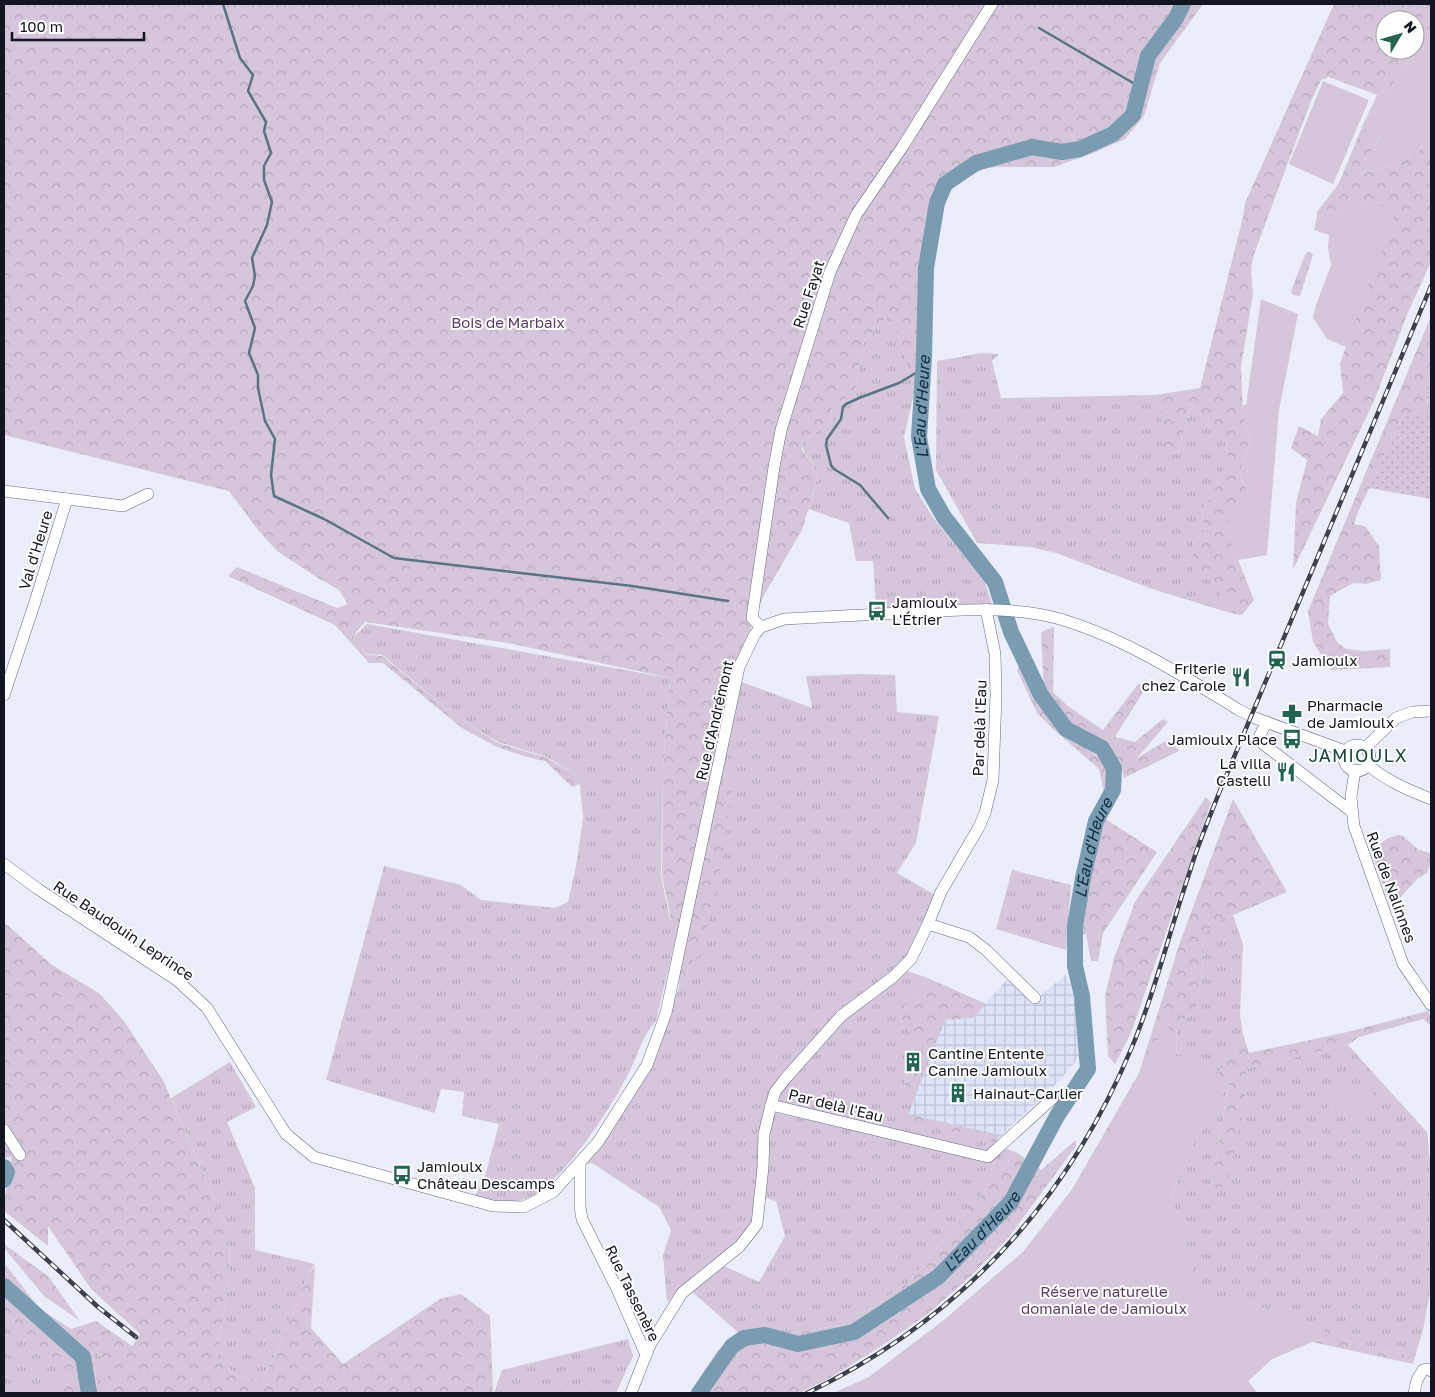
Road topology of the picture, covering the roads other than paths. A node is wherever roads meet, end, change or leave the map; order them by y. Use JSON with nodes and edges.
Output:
{"nodes":[{"id":1,"x":992,"y":4,"type":"edge"},
{"id":2,"x":4,"y":491,"type":"edge"},
{"id":3,"x":148,"y":494,"type":"dead end"},
{"id":4,"x":67,"y":499,"type":"junction"},
{"id":5,"x":989,"y":609,"type":"junction"},
{"id":6,"x":761,"y":627,"type":"junction"},
{"id":7,"x":4,"y":695,"type":"edge"},
{"id":8,"x":1431,"y":711,"type":"edge"},
{"id":9,"x":1267,"y":722,"type":"junction"},
{"id":10,"x":1365,"y":748,"type":"junction"},
{"id":11,"x":1345,"y":752,"type":"junction"},
{"id":12,"x":1368,"y":765,"type":"junction"},
{"id":13,"x":1355,"y":770,"type":"junction"},
{"id":14,"x":1431,"y":799,"type":"edge"},
{"id":15,"x":1352,"y":812,"type":"junction"},
{"id":16,"x":4,"y":864,"type":"edge"},
{"id":17,"x":928,"y":924,"type":"junction"},
{"id":18,"x":1035,"y":998,"type":"dead end"},
{"id":19,"x":1431,"y":1005,"type":"edge"},
{"id":20,"x":1053,"y":1098,"type":"dead end"},
{"id":21,"x":771,"y":1105,"type":"junction"},
{"id":22,"x":4,"y":1130,"type":"edge"},
{"id":23,"x":20,"y":1155,"type":"dead end"},
{"id":24,"x":580,"y":1162,"type":"junction"},
{"id":25,"x":646,"y":1355,"type":"junction"},
{"id":26,"x":1431,"y":1371,"type":"edge"},
{"id":27,"x":631,"y":1393,"type":"edge"},
{"id":28,"x":1414,"y":1393,"type":"edge"}],
"edges":[{"from":1,"to":6,"type":"street","name":"Rue Fayat"},
{"from":2,"to":4,"type":"street","name":"Val d'Heure"},
{"from":3,"to":4,"type":"street","name":"Val d'Heure"},
{"from":4,"to":7,"type":"street","name":"Val d'Heure"},
{"from":5,"to":6,"type":"street"},
{"from":5,"to":9,"type":"street"},
{"from":5,"to":17,"type":"street","name":"Par delà l'Eau"},
{"from":6,"to":24,"type":"street","name":"Rue d'Andrémont"},
{"from":8,"to":10,"type":"street"},
{"from":9,"to":11,"type":"street"},
{"from":9,"to":15,"type":"street"},
{"from":10,"to":11,"type":"street"},
{"from":10,"to":12,"type":"street"},
{"from":11,"to":13,"type":"street"},
{"from":12,"to":13,"type":"street"},
{"from":12,"to":14,"type":"street"},
{"from":13,"to":15,"type":"street","name":"Rue de Nalinnes"},
{"from":15,"to":19,"type":"street","name":"Rue de Nalinnes"},
{"from":16,"to":24,"type":"street","name":"Rue Baudouin Leprince"},
{"from":17,"to":18,"type":"street"},
{"from":17,"to":21,"type":"street","name":"Par delà l'Eau"},
{"from":20,"to":21,"type":"street","name":"Par delà l'Eau"},
{"from":21,"to":25,"type":"street","name":"Rue Tassenère"},
{"from":22,"to":23,"type":"street"},
{"from":24,"to":25,"type":"street","name":"Rue Tassenère"},
{"from":25,"to":27,"type":"street"},
{"from":26,"to":28,"type":"street"}]}
